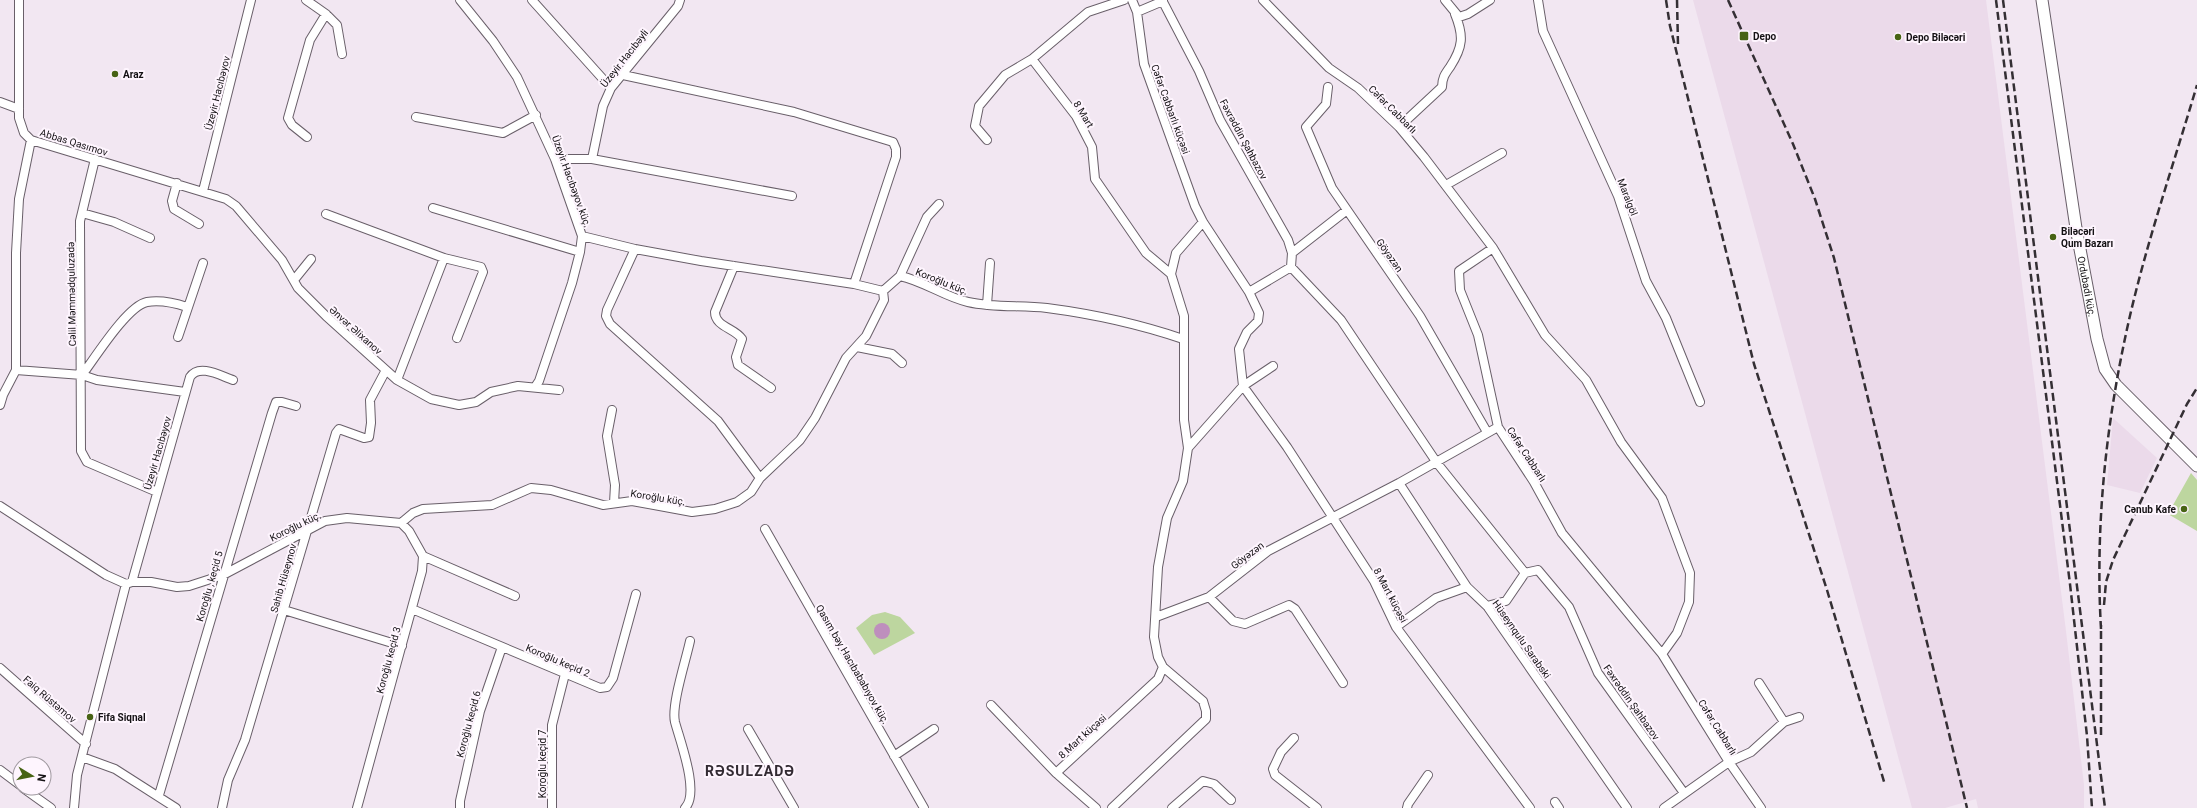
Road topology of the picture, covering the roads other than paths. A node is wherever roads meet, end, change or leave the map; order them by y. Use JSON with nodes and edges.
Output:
{"nodes":[{"id":1,"x":19,"y":0,"type":"edge"},
{"id":2,"x":251,"y":0,"type":"edge"},
{"id":3,"x":306,"y":0,"type":"edge"},
{"id":4,"x":460,"y":0,"type":"edge"},
{"id":5,"x":532,"y":0,"type":"edge"},
{"id":6,"x":680,"y":0,"type":"edge"},
{"id":7,"x":1124,"y":0,"type":"edge"},
{"id":8,"x":1132,"y":0,"type":"edge"},
{"id":9,"x":1263,"y":0,"type":"edge"},
{"id":10,"x":1445,"y":0,"type":"edge"},
{"id":11,"x":1490,"y":0,"type":"edge"},
{"id":12,"x":1538,"y":0,"type":"edge"},
{"id":13,"x":2042,"y":0,"type":"edge"},
{"id":14,"x":1163,"y":1,"type":"edge"},
{"id":15,"x":1137,"y":12,"type":"junction"},
{"id":16,"x":326,"y":14,"type":"junction"},
{"id":17,"x":1455,"y":14,"type":"junction"},
{"id":18,"x":342,"y":54,"type":"dead end"},
{"id":19,"x":1032,"y":59,"type":"junction"},
{"id":20,"x":623,"y":75,"type":"junction"},
{"id":21,"x":1328,"y":87,"type":"dead end"},
{"id":22,"x":611,"y":88,"type":"junction"},
{"id":23,"x":0,"y":102,"type":"edge"},
{"id":24,"x":19,"y":109,"type":"junction"},
{"id":25,"x":536,"y":115,"type":"junction"},
{"id":26,"x":416,"y":116,"type":"dead end"},
{"id":27,"x":1399,"y":127,"type":"junction"},
{"id":28,"x":307,"y":137,"type":"dead end"},
{"id":29,"x":31,"y":140,"type":"junction"},
{"id":30,"x":987,"y":140,"type":"dead end"},
{"id":31,"x":1502,"y":153,"type":"dead end"},
{"id":32,"x":95,"y":159,"type":"junction"},
{"id":33,"x":555,"y":159,"type":"junction"},
{"id":34,"x":592,"y":159,"type":"junction"},
{"id":35,"x":177,"y":184,"type":"junction"},
{"id":36,"x":1446,"y":185,"type":"junction"},
{"id":37,"x":203,"y":191,"type":"junction"},
{"id":38,"x":792,"y":196,"type":"dead end"},
{"id":39,"x":940,"y":204,"type":"dead end"},
{"id":40,"x":433,"y":208,"type":"dead end"},
{"id":41,"x":1347,"y":210,"type":"junction"},
{"id":42,"x":82,"y":213,"type":"junction"},
{"id":43,"x":326,"y":214,"type":"dead end"},
{"id":44,"x":1203,"y":222,"type":"junction"},
{"id":45,"x":199,"y":224,"type":"dead end"},
{"id":46,"x":582,"y":236,"type":"junction"},
{"id":47,"x":150,"y":238,"type":"dead end"},
{"id":48,"x":1493,"y":248,"type":"junction"},
{"id":49,"x":635,"y":249,"type":"junction"},
{"id":50,"x":580,"y":252,"type":"junction"},
{"id":51,"x":1292,"y":253,"type":"junction"},
{"id":52,"x":444,"y":258,"type":"junction"},
{"id":53,"x":311,"y":259,"type":"dead end"},
{"id":54,"x":203,"y":262,"type":"dead end"},
{"id":55,"x":990,"y":262,"type":"dead end"},
{"id":56,"x":734,"y":266,"type":"junction"},
{"id":57,"x":1291,"y":267,"type":"junction"},
{"id":58,"x":1171,"y":274,"type":"junction"},
{"id":59,"x":900,"y":276,"type":"junction"},
{"id":60,"x":294,"y":280,"type":"junction"},
{"id":61,"x":854,"y":284,"type":"junction"},
{"id":62,"x":883,"y":291,"type":"junction"},
{"id":63,"x":1249,"y":292,"type":"junction"},
{"id":64,"x":987,"y":305,"type":"junction"},
{"id":65,"x":187,"y":307,"type":"junction"},
{"id":66,"x":178,"y":337,"type":"dead end"},
{"id":67,"x":457,"y":338,"type":"dead end"},
{"id":68,"x":1183,"y":339,"type":"junction"},
{"id":69,"x":857,"y":347,"type":"junction"},
{"id":70,"x":902,"y":363,"type":"dead end"},
{"id":71,"x":1273,"y":366,"type":"dead end"},
{"id":72,"x":16,"y":370,"type":"junction"},
{"id":73,"x":386,"y":370,"type":"junction"},
{"id":74,"x":82,"y":375,"type":"junction"},
{"id":75,"x":233,"y":380,"type":"dead end"},
{"id":76,"x":397,"y":380,"type":"junction"},
{"id":77,"x":1243,"y":386,"type":"junction"},
{"id":78,"x":535,"y":387,"type":"junction"},
{"id":79,"x":771,"y":388,"type":"dead end"},
{"id":80,"x":559,"y":390,"type":"dead end"},
{"id":81,"x":185,"y":392,"type":"junction"},
{"id":82,"x":1700,"y":402,"type":"dead end"},
{"id":83,"x":0,"y":405,"type":"edge"},
{"id":84,"x":296,"y":406,"type":"dead end"},
{"id":85,"x":612,"y":410,"type":"dead end"},
{"id":86,"x":1498,"y":427,"type":"junction"},
{"id":87,"x":1487,"y":432,"type":"junction"},
{"id":88,"x":1188,"y":448,"type":"junction"},
{"id":89,"x":1437,"y":462,"type":"junction"},
{"id":90,"x":2197,"y":466,"type":"edge"},
{"id":91,"x":760,"y":478,"type":"junction"},
{"id":92,"x":1399,"y":483,"type":"junction"},
{"id":93,"x":156,"y":492,"type":"junction"},
{"id":94,"x":614,"y":503,"type":"junction"},
{"id":95,"x":0,"y":506,"type":"edge"},
{"id":96,"x":1333,"y":516,"type":"junction"},
{"id":97,"x":401,"y":523,"type":"junction"},
{"id":98,"x":765,"y":529,"type":"dead end"},
{"id":99,"x":307,"y":530,"type":"junction"},
{"id":100,"x":423,"y":556,"type":"junction"},
{"id":101,"x":1525,"y":573,"type":"junction"},
{"id":102,"x":222,"y":575,"type":"junction"},
{"id":103,"x":129,"y":583,"type":"junction"},
{"id":104,"x":1467,"y":587,"type":"junction"},
{"id":105,"x":636,"y":594,"type":"dead end"},
{"id":106,"x":515,"y":596,"type":"dead end"},
{"id":107,"x":1209,"y":597,"type":"junction"},
{"id":108,"x":1487,"y":606,"type":"junction"},
{"id":109,"x":412,"y":609,"type":"junction"},
{"id":110,"x":284,"y":610,"type":"junction"},
{"id":111,"x":1156,"y":617,"type":"junction"},
{"id":112,"x":1396,"y":627,"type":"junction"},
{"id":113,"x":690,"y":641,"type":"dead end"},
{"id":114,"x":402,"y":646,"type":"junction"},
{"id":115,"x":502,"y":647,"type":"junction"},
{"id":116,"x":1662,"y":654,"type":"junction"},
{"id":117,"x":1163,"y":667,"type":"junction"},
{"id":118,"x":0,"y":668,"type":"edge"},
{"id":119,"x":565,"y":674,"type":"junction"},
{"id":120,"x":1344,"y":683,"type":"dead end"},
{"id":121,"x":1759,"y":683,"type":"dead end"},
{"id":122,"x":991,"y":705,"type":"dead end"},
{"id":123,"x":1799,"y":717,"type":"dead end"},
{"id":124,"x":1784,"y":722,"type":"junction"},
{"id":125,"x":748,"y":729,"type":"dead end"},
{"id":126,"x":934,"y":729,"type":"dead end"},
{"id":127,"x":1294,"y":738,"type":"dead end"},
{"id":128,"x":86,"y":744,"type":"junction"},
{"id":129,"x":894,"y":756,"type":"junction"},
{"id":130,"x":82,"y":757,"type":"junction"},
{"id":131,"x":1729,"y":762,"type":"junction"},
{"id":132,"x":0,"y":770,"type":"edge"},
{"id":133,"x":1056,"y":773,"type":"junction"},
{"id":134,"x":1428,"y":775,"type":"dead end"},
{"id":135,"x":12,"y":779,"type":"edge"},
{"id":136,"x":1684,"y":794,"type":"junction"},
{"id":137,"x":34,"y":796,"type":"edge"},
{"id":138,"x":159,"y":796,"type":"junction"},
{"id":139,"x":1231,"y":800,"type":"dead end"},
{"id":140,"x":51,"y":808,"type":"edge"},
{"id":141,"x":74,"y":808,"type":"edge"},
{"id":142,"x":176,"y":808,"type":"edge"},
{"id":143,"x":222,"y":808,"type":"edge"},
{"id":144,"x":357,"y":808,"type":"edge"},
{"id":145,"x":460,"y":808,"type":"edge"},
{"id":146,"x":552,"y":808,"type":"edge"},
{"id":147,"x":685,"y":808,"type":"edge"},
{"id":148,"x":794,"y":808,"type":"edge"},
{"id":149,"x":924,"y":808,"type":"edge"},
{"id":150,"x":1096,"y":808,"type":"edge"},
{"id":151,"x":1112,"y":808,"type":"edge"},
{"id":152,"x":1172,"y":808,"type":"edge"},
{"id":153,"x":1317,"y":808,"type":"edge"},
{"id":154,"x":1407,"y":808,"type":"edge"},
{"id":155,"x":1530,"y":808,"type":"edge"},
{"id":156,"x":1628,"y":808,"type":"edge"},
{"id":157,"x":1664,"y":808,"type":"edge"},
{"id":158,"x":1760,"y":808,"type":"edge"}],
"edges":[{"from":1,"to":24,"type":"street","name":"Abbas Qasımov"},
{"from":2,"to":37,"type":"street","name":"Üzeyir Hacıbəyov"},
{"from":3,"to":16,"type":"street"},
{"from":4,"to":25,"type":"street","name":"Üzeyir Hacıbəyov küç."},
{"from":5,"to":22,"type":"street"},
{"from":6,"to":20,"type":"street","name":"Üzeyir Hacıbəyli"},
{"from":7,"to":19,"type":"street"},
{"from":8,"to":15,"type":"street","name":"Cəfər Cabbarlı küçəsi"},
{"from":9,"to":27,"type":"street","name":"Cəfər Cabbarlı"},
{"from":10,"to":17,"type":"street"},
{"from":11,"to":17,"type":"street"},
{"from":12,"to":82,"type":"street","name":"Maralgöl"},
{"from":13,"to":90,"type":"main road","name":"Ordubadi küç."},
{"from":14,"to":15,"type":"street"},
{"from":14,"to":51,"type":"street","name":"Fəxrəddin Şahbazov"},
{"from":15,"to":44,"type":"street","name":"Cəfər Cabbarlı küçəsi"},
{"from":16,"to":18,"type":"street"},
{"from":16,"to":28,"type":"street"},
{"from":17,"to":27,"type":"street"},
{"from":19,"to":30,"type":"street"},
{"from":19,"to":58,"type":"street","name":"8 Mart"},
{"from":20,"to":22,"type":"street","name":"Üzeyir Hacıbəyli"},
{"from":20,"to":61,"type":"street"},
{"from":21,"to":41,"type":"street","name":"Göyəzən"},
{"from":22,"to":34,"type":"street","name":"Üzeyir Hacıbəyli"},
{"from":23,"to":24,"type":"street"},
{"from":24,"to":29,"type":"street","name":"Abbas Qasımov"},
{"from":25,"to":26,"type":"street"},
{"from":25,"to":33,"type":"street","name":"Üzeyir Hacıbəyov küç."},
{"from":27,"to":36,"type":"street","name":"Cəfər Cabbarlı"},
{"from":29,"to":32,"type":"street","name":"Abbas Qasımov"},
{"from":29,"to":72,"type":"street"},
{"from":31,"to":36,"type":"street"},
{"from":32,"to":35,"type":"street","name":"Abbas Qasımov"},
{"from":32,"to":42,"type":"street","name":"Cəlil Məmmədquluzadə"},
{"from":33,"to":34,"type":"street"},
{"from":33,"to":46,"type":"street","name":"Üzeyir Hacıbəyov küç."},
{"from":34,"to":38,"type":"street"},
{"from":35,"to":37,"type":"street","name":"Abbas Qasımov"},
{"from":35,"to":45,"type":"street"},
{"from":36,"to":48,"type":"street","name":"Cəfər Cabbarlı"},
{"from":37,"to":60,"type":"street","name":"Ənvər Əlixanov"},
{"from":39,"to":59,"type":"street"},
{"from":40,"to":50,"type":"street"},
{"from":41,"to":51,"type":"street"},
{"from":41,"to":87,"type":"street","name":"Göyəzən"},
{"from":42,"to":47,"type":"street"},
{"from":42,"to":74,"type":"street","name":"Cəlil Məmmədquluzadə"},
{"from":43,"to":52,"type":"street"},
{"from":44,"to":58,"type":"street"},
{"from":44,"to":63,"type":"street"},
{"from":46,"to":49,"type":"street"},
{"from":46,"to":50,"type":"street","name":"Üzeyir Hacıbəyov küç."},
{"from":48,"to":86,"type":"street","name":"Cəfər Cabbarlı"},
{"from":48,"to":116,"type":"street","name":"Cəfər Cabbarlı"},
{"from":49,"to":56,"type":"street"},
{"from":49,"to":91,"type":"street"},
{"from":50,"to":78,"type":"street","name":"Üzeyir Hacıbəyov küç."},
{"from":51,"to":57,"type":"street","name":"Fəxrəddin Şahbazov"},
{"from":52,"to":67,"type":"street"},
{"from":52,"to":76,"type":"street"},
{"from":53,"to":60,"type":"street"},
{"from":54,"to":65,"type":"street"},
{"from":55,"to":64,"type":"street"},
{"from":56,"to":61,"type":"street"},
{"from":56,"to":79,"type":"street"},
{"from":57,"to":63,"type":"street"},
{"from":57,"to":89,"type":"street"},
{"from":58,"to":68,"type":"street"},
{"from":59,"to":62,"type":"street","name":"Koroğlu küç."},
{"from":59,"to":64,"type":"street","name":"Koroğlu küç."},
{"from":60,"to":73,"type":"street","name":"Ənvər Əlixanov"},
{"from":61,"to":62,"type":"street"},
{"from":62,"to":69,"type":"street","name":"Koroğlu küç."},
{"from":63,"to":77,"type":"street","name":"8 Mart küçəsi"},
{"from":64,"to":68,"type":"street","name":"Koroğlu küç."},
{"from":65,"to":66,"type":"street"},
{"from":65,"to":74,"type":"street"},
{"from":68,"to":88,"type":"street"},
{"from":69,"to":70,"type":"street"},
{"from":69,"to":91,"type":"street","name":"Koroğlu küç."},
{"from":71,"to":77,"type":"street"},
{"from":72,"to":74,"type":"street"},
{"from":72,"to":83,"type":"street"},
{"from":73,"to":76,"type":"street","name":"Ənvər Əlixanov"},
{"from":73,"to":99,"type":"street","name":"Sahib Hüseynov"},
{"from":74,"to":81,"type":"street"},
{"from":74,"to":93,"type":"street","name":"Cəlil Məmmədquluzadə"},
{"from":75,"to":81,"type":"street","name":"Üzeyir Hacıbəyov"},
{"from":76,"to":78,"type":"street","name":"Ənvər Əlixanov"},
{"from":77,"to":88,"type":"street"},
{"from":77,"to":96,"type":"street","name":"8 Mart küçəsi"},
{"from":78,"to":80,"type":"street","name":"Ənvər Əlixanov"},
{"from":81,"to":93,"type":"street","name":"Üzeyir Hacıbəyov"},
{"from":84,"to":102,"type":"street","name":"Koroğlu , keçid 5"},
{"from":85,"to":94,"type":"street"},
{"from":86,"to":87,"type":"street","name":"Göyəzən"},
{"from":86,"to":116,"type":"street","name":"Cəfər Cabbarlı"},
{"from":87,"to":89,"type":"street","name":"Göyəzən"},
{"from":88,"to":111,"type":"street"},
{"from":89,"to":92,"type":"street","name":"Göyəzən"},
{"from":89,"to":101,"type":"street"},
{"from":91,"to":94,"type":"street","name":"Koroğlu küç."},
{"from":92,"to":96,"type":"street","name":"Göyəzən"},
{"from":92,"to":104,"type":"street","name":"Hüseynqulu Sarabski"},
{"from":93,"to":103,"type":"street","name":"Üzeyir Hacıbəyov"},
{"from":94,"to":97,"type":"street","name":"Koroğlu küç."},
{"from":95,"to":103,"type":"street","name":"Koroğlu küç."},
{"from":96,"to":107,"type":"street","name":"Göyəzən"},
{"from":96,"to":112,"type":"street","name":"8 Mart küçəsi"},
{"from":97,"to":99,"type":"street","name":"Koroğlu küç."},
{"from":97,"to":100,"type":"street"},
{"from":98,"to":129,"type":"street","name":"Qasım bəy Hacıbababıyov küç."},
{"from":99,"to":102,"type":"street","name":"Koroğlu küç."},
{"from":99,"to":110,"type":"street","name":"Sahib Hüseynov"},
{"from":100,"to":106,"type":"street"},
{"from":100,"to":109,"type":"street","name":"Koroğlu keçid 3"},
{"from":101,"to":108,"type":"street"},
{"from":101,"to":136,"type":"street","name":"Fəxrəddin Şahbazov"},
{"from":102,"to":103,"type":"street","name":"Koroğlu küç."},
{"from":102,"to":138,"type":"street","name":"Koroğlu , keçid 5"},
{"from":103,"to":128,"type":"street","name":"Üzeyir Hacıbəyov"},
{"from":104,"to":108,"type":"street","name":"Hüseynqulu Sarabski"},
{"from":104,"to":112,"type":"street"},
{"from":105,"to":119,"type":"street","name":"Koroğlu keçid 2"},
{"from":107,"to":111,"type":"street","name":"Göyəzən"},
{"from":107,"to":120,"type":"street"},
{"from":108,"to":156,"type":"street","name":"Hüseynqulu Sarabski"},
{"from":109,"to":114,"type":"street","name":"Koroğlu keçid 3"},
{"from":109,"to":115,"type":"street","name":"Koroğlu keçid 2"},
{"from":110,"to":114,"type":"street"},
{"from":110,"to":143,"type":"street","name":"Sahib Hüseynov"},
{"from":111,"to":117,"type":"street"},
{"from":112,"to":155,"type":"street","name":"8 Mart küçəsi"},
{"from":113,"to":147,"type":"street"},
{"from":114,"to":144,"type":"street","name":"Koroğlu keçid 3"},
{"from":115,"to":119,"type":"street","name":"Koroğlu keçid 2"},
{"from":115,"to":145,"type":"street","name":"Koroğlu keçid 6"},
{"from":116,"to":131,"type":"street","name":"Cəfər Cabbarlı"},
{"from":117,"to":133,"type":"street","name":"8 Mart küçəsi"},
{"from":117,"to":151,"type":"street"},
{"from":118,"to":128,"type":"street","name":"Faiq Rüstəmov"},
{"from":119,"to":146,"type":"street","name":"Koroğlu keçid 7"},
{"from":121,"to":124,"type":"street"},
{"from":122,"to":133,"type":"street"},
{"from":123,"to":124,"type":"street"},
{"from":124,"to":131,"type":"street"},
{"from":125,"to":148,"type":"street"},
{"from":126,"to":129,"type":"street"},
{"from":127,"to":153,"type":"street"},
{"from":128,"to":130,"type":"street","name":"Üzeyir Hacıbəyov"},
{"from":129,"to":149,"type":"street","name":"Qasım bəy Hacıbababıyov küç."},
{"from":130,"to":138,"type":"street"},
{"from":130,"to":141,"type":"street","name":"Üzeyir Hacıbəyov"},
{"from":131,"to":136,"type":"street"},
{"from":131,"to":158,"type":"street","name":"Cəfər Cabbarlı"},
{"from":132,"to":135,"type":"street"},
{"from":133,"to":150,"type":"street"},
{"from":134,"to":154,"type":"street"},
{"from":136,"to":157,"type":"street"},
{"from":137,"to":140,"type":"street"},
{"from":138,"to":142,"type":"street"},
{"from":139,"to":152,"type":"street"}]}
